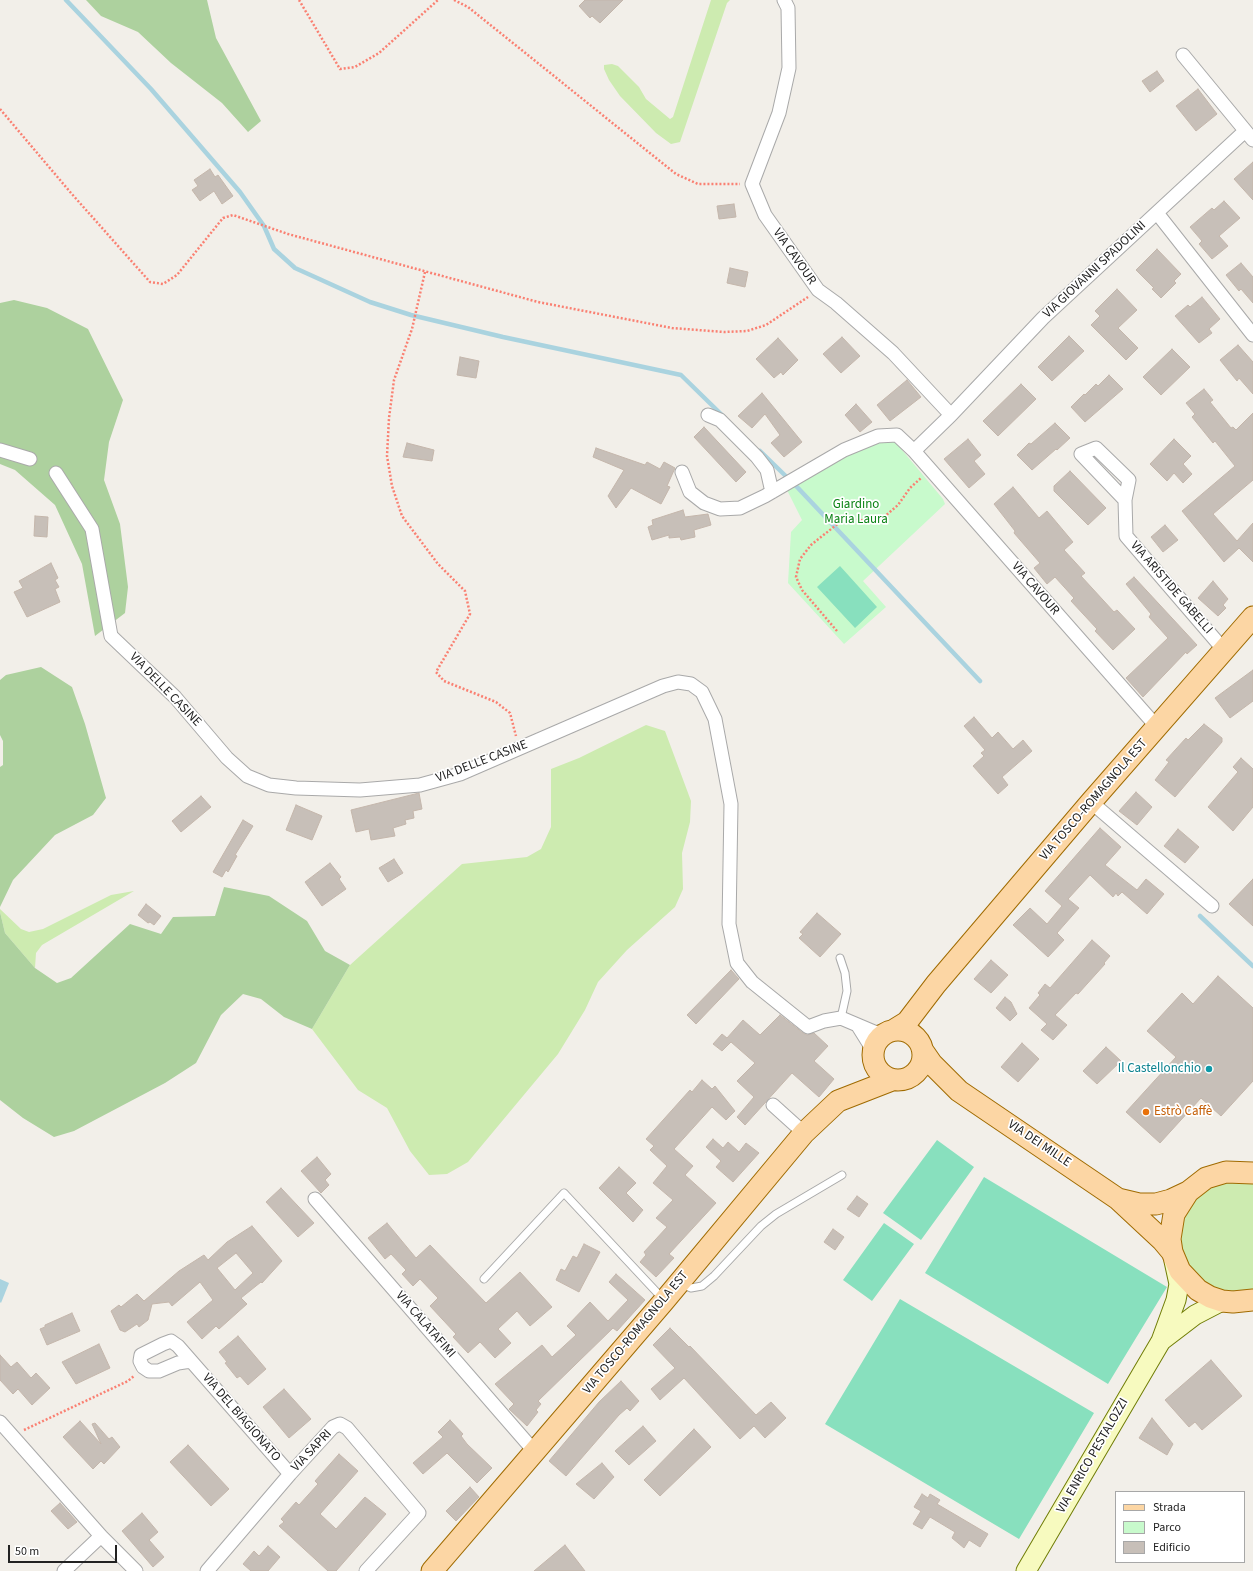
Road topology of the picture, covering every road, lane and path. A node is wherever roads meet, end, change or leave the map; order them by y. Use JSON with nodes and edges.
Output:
{"nodes":[{"id":1,"x":299,"y":0,"type":"edge"},
{"id":2,"x":438,"y":0,"type":"edge"},
{"id":3,"x":454,"y":0,"type":"edge"},
{"id":4,"x":784,"y":0,"type":"edge"},
{"id":5,"x":1183,"y":55,"type":"dead end"},
{"id":6,"x":0,"y":109,"type":"edge"},
{"id":7,"x":1249,"y":136,"type":"edge"},
{"id":8,"x":752,"y":184,"type":"junction"},
{"id":9,"x":1157,"y":213,"type":"junction"},
{"id":10,"x":425,"y":272,"type":"junction"},
{"id":11,"x":818,"y":290,"type":"junction"},
{"id":12,"x":1253,"y":335,"type":"edge"},
{"id":13,"x":708,"y":415,"type":"dead end"},
{"id":14,"x":952,"y":415,"type":"junction"},
{"id":15,"x":0,"y":450,"type":"edge"},
{"id":16,"x":914,"y":450,"type":"junction"},
{"id":17,"x":30,"y":459,"type":"dead end"},
{"id":18,"x":930,"y":469,"type":"junction"},
{"id":19,"x":682,"y":472,"type":"dead end"},
{"id":20,"x":56,"y":473,"type":"dead end"},
{"id":21,"x":772,"y":492,"type":"junction"},
{"id":22,"x":1125,"y":500,"type":"dead end"},
{"id":23,"x":1253,"y":617,"type":"edge"},
{"id":24,"x":837,"y":631,"type":"dead end"},
{"id":25,"x":1224,"y":650,"type":"junction"},
{"id":26,"x":1157,"y":727,"type":"junction"},
{"id":27,"x":518,"y":749,"type":"junction"},
{"id":28,"x":1091,"y":802,"type":"junction"},
{"id":29,"x":1212,"y":906,"type":"dead end"},
{"id":30,"x":840,"y":958,"type":"dead end"},
{"id":31,"x":936,"y":984,"type":"junction"},
{"id":32,"x":841,"y":1018,"type":"junction"},
{"id":33,"x":858,"y":1026,"type":"junction"},
{"id":34,"x":890,"y":1031,"type":"junction"},
{"id":35,"x":922,"y":1048,"type":"junction"},
{"id":36,"x":873,"y":1053,"type":"junction"},
{"id":37,"x":902,"y":1078,"type":"junction"},
{"id":38,"x":959,"y":1091,"type":"junction"},
{"id":39,"x":842,"y":1099,"type":"junction"},
{"id":40,"x":773,"y":1105,"type":"dead end"},
{"id":41,"x":804,"y":1133,"type":"junction"},
{"id":42,"x":1251,"y":1172,"type":"edge"},
{"id":43,"x":842,"y":1175,"type":"dead end"},
{"id":44,"x":1188,"y":1192,"type":"junction"},
{"id":45,"x":315,"y":1199,"type":"dead end"},
{"id":46,"x":1118,"y":1199,"type":"junction"},
{"id":47,"x":1173,"y":1255,"type":"junction"},
{"id":48,"x":484,"y":1279,"type":"dead end"},
{"id":49,"x":678,"y":1284,"type":"junction"},
{"id":50,"x":664,"y":1301,"type":"junction"},
{"id":51,"x":1222,"y":1301,"type":"junction"},
{"id":52,"x":1250,"y":1302,"type":"edge"},
{"id":53,"x":1161,"y":1341,"type":"junction"},
{"id":54,"x":191,"y":1361,"type":"junction"},
{"id":55,"x":143,"y":1367,"type":"junction"},
{"id":56,"x":0,"y":1422,"type":"edge"},
{"id":57,"x":12,"y":1436,"type":"junction"},
{"id":58,"x":535,"y":1452,"type":"junction"},
{"id":59,"x":290,"y":1474,"type":"junction"},
{"id":60,"x":101,"y":1536,"type":"junction"},
{"id":61,"x":64,"y":1571,"type":"edge"},
{"id":62,"x":136,"y":1571,"type":"edge"},
{"id":63,"x":207,"y":1571,"type":"edge"},
{"id":64,"x":366,"y":1571,"type":"edge"},
{"id":65,"x":432,"y":1571,"type":"edge"},
{"id":66,"x":1026,"y":1571,"type":"edge"}],
"edges":[{"from":1,"to":2,"type":"path"},
{"from":3,"to":8,"type":"path"},
{"from":4,"to":8,"type":"street"},
{"from":5,"to":7,"type":"street"},
{"from":6,"to":10,"type":"path"},
{"from":7,"to":9,"type":"street","name":"VIA GIOVANNI SPADOLINI"},
{"from":8,"to":11,"type":"street","name":"VIA CAVOUR"},
{"from":9,"to":12,"type":"street"},
{"from":9,"to":14,"type":"street","name":"VIA GIOVANNI SPADOLINI"},
{"from":10,"to":11,"type":"path"},
{"from":10,"to":27,"type":"path"},
{"from":11,"to":14,"type":"street","name":"VIA CAVOUR"},
{"from":13,"to":21,"type":"street"},
{"from":14,"to":16,"type":"street"},
{"from":15,"to":17,"type":"street"},
{"from":16,"to":18,"type":"street","name":"VIA CAVOUR"},
{"from":16,"to":21,"type":"street","name":"VIA CAVOUR"},
{"from":18,"to":24,"type":"path"},
{"from":18,"to":26,"type":"street","name":"VIA CAVOUR"},
{"from":19,"to":21,"type":"street","name":"VIA CAVOUR"},
{"from":20,"to":27,"type":"street","name":"VIA DELLE CASINE"},
{"from":22,"to":25,"type":"street","name":"VIA ARISTIDE GABELLI"},
{"from":23,"to":25,"type":"main road","name":"VIA TOSCO-ROMAGNOLA EST"},
{"from":25,"to":26,"type":"main road","name":"VIA TOSCO-ROMAGNOLA EST"},
{"from":26,"to":28,"type":"main road","name":"VIA TOSCO-ROMAGNOLA EST"},
{"from":27,"to":32,"type":"street","name":"VIA DELLE CASINE"},
{"from":28,"to":29,"type":"street"},
{"from":28,"to":31,"type":"main road","name":"VIA TOSCO-ROMAGNOLA EST"},
{"from":30,"to":32,"type":"lane"},
{"from":31,"to":34,"type":"main road","name":"VIA TOSCO-ROMAGNOLA EST"},
{"from":31,"to":35,"type":"main road","name":"VIA TOSCO-ROMAGNOLA EST"},
{"from":32,"to":33,"type":"street"},
{"from":33,"to":34,"type":"street"},
{"from":33,"to":36,"type":"street"},
{"from":34,"to":35,"type":"main road"},
{"from":34,"to":36,"type":"main road","name":"VIA TOSCO-ROMAGNOLA EST"},
{"from":35,"to":37,"type":"main road","name":"VIA TOSCO-ROMAGNOLA EST"},
{"from":35,"to":38,"type":"main road","name":"VIA DEI MILLE"},
{"from":36,"to":37,"type":"main road"},
{"from":36,"to":39,"type":"main road","name":"VIA TOSCO-ROMAGNOLA EST"},
{"from":37,"to":38,"type":"main road","name":"VIA DEI MILLE"},
{"from":37,"to":39,"type":"main road","name":"VIA TOSCO-ROMAGNOLA EST"},
{"from":38,"to":46,"type":"main road","name":"VIA DEI MILLE"},
{"from":39,"to":41,"type":"main road","name":"VIA TOSCO-ROMAGNOLA EST"},
{"from":40,"to":41,"type":"street"},
{"from":41,"to":49,"type":"main road","name":"VIA TOSCO-ROMAGNOLA EST"},
{"from":42,"to":44,"type":"main road"},
{"from":43,"to":49,"type":"lane"},
{"from":44,"to":46,"type":"main road","name":"VIA DEI MILLE"},
{"from":44,"to":47,"type":"main road"},
{"from":45,"to":58,"type":"street","name":"VIA CALATAFIMI"},
{"from":46,"to":47,"type":"main road","name":"VIA DEI MILLE"},
{"from":47,"to":51,"type":"main road","name":"VIA DEI MILLE"},
{"from":47,"to":53,"type":"main road","name":"VIA ENRICO PESTALOZZI"},
{"from":48,"to":50,"type":"lane"},
{"from":49,"to":50,"type":"main road","name":"VIA TOSCO-ROMAGNOLA EST"},
{"from":50,"to":58,"type":"main road","name":"VIA TOSCO-ROMAGNOLA EST"},
{"from":51,"to":52,"type":"main road"},
{"from":51,"to":53,"type":"main road","name":"VIA ENRICO PESTALOZZI"},
{"from":53,"to":66,"type":"main road","name":"VIA ENRICO PESTALOZZI"},
{"from":54,"to":55,"type":"street","name":"VIA DEL BIAGIONATO"},
{"from":54,"to":55,"type":"street","name":"VIA DEL BIAGIONATO"},
{"from":54,"to":59,"type":"street","name":"VIA DEL BIAGIONATO"},
{"from":55,"to":57,"type":"path"},
{"from":56,"to":57,"type":"street"},
{"from":57,"to":60,"type":"street"},
{"from":58,"to":65,"type":"main road","name":"VIA TOSCO-ROMAGNOLA EST"},
{"from":59,"to":63,"type":"street","name":"VIA SAPRI"},
{"from":59,"to":64,"type":"street","name":"VIA SAPRI"},
{"from":60,"to":61,"type":"street"},
{"from":60,"to":62,"type":"street"}]}
